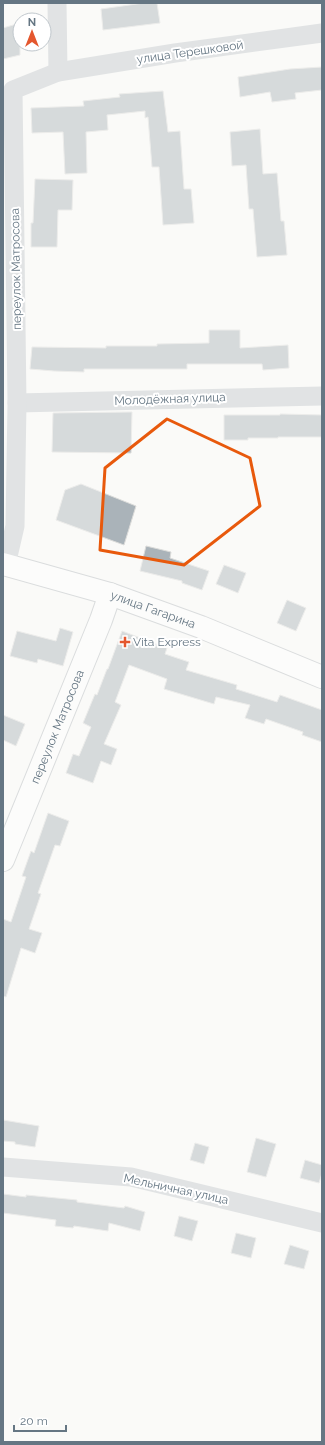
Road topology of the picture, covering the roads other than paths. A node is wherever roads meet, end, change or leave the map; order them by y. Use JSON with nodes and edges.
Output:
{"nodes":[{"id":1,"x":57,"y":3,"type":"edge"},
{"id":2,"x":322,"y":33,"type":"edge"},
{"id":3,"x":58,"y":72,"type":"junction"},
{"id":4,"x":8,"y":91,"type":"edge"},
{"id":5,"x":322,"y":396,"type":"edge"},
{"id":6,"x":18,"y":403,"type":"junction"},
{"id":7,"x":5,"y":564,"type":"edge"},
{"id":8,"x":110,"y":594,"type":"junction"},
{"id":9,"x":322,"y":677,"type":"edge"},
{"id":10,"x":3,"y":860,"type":"edge"},
{"id":11,"x":3,"y":1167,"type":"edge"},
{"id":12,"x":322,"y":1223,"type":"edge"}],
"edges":[{"from":1,"to":3,"type":"street"},
{"from":2,"to":3,"type":"street","name":"улица Терешковой"},
{"from":3,"to":4,"type":"street","name":"переулок Матросова"},
{"from":4,"to":6,"type":"street","name":"переулок Матросова"},
{"from":5,"to":6,"type":"street","name":"Молодёжная улица"},
{"from":6,"to":7,"type":"street","name":"переулок Матросова"},
{"from":7,"to":8,"type":"main road","name":"улица Гагарина"},
{"from":8,"to":9,"type":"main road","name":"улица Гагарина"},
{"from":8,"to":10,"type":"main road","name":"переулок Матросова"},
{"from":11,"to":12,"type":"street","name":"Мельничная улица"}]}
